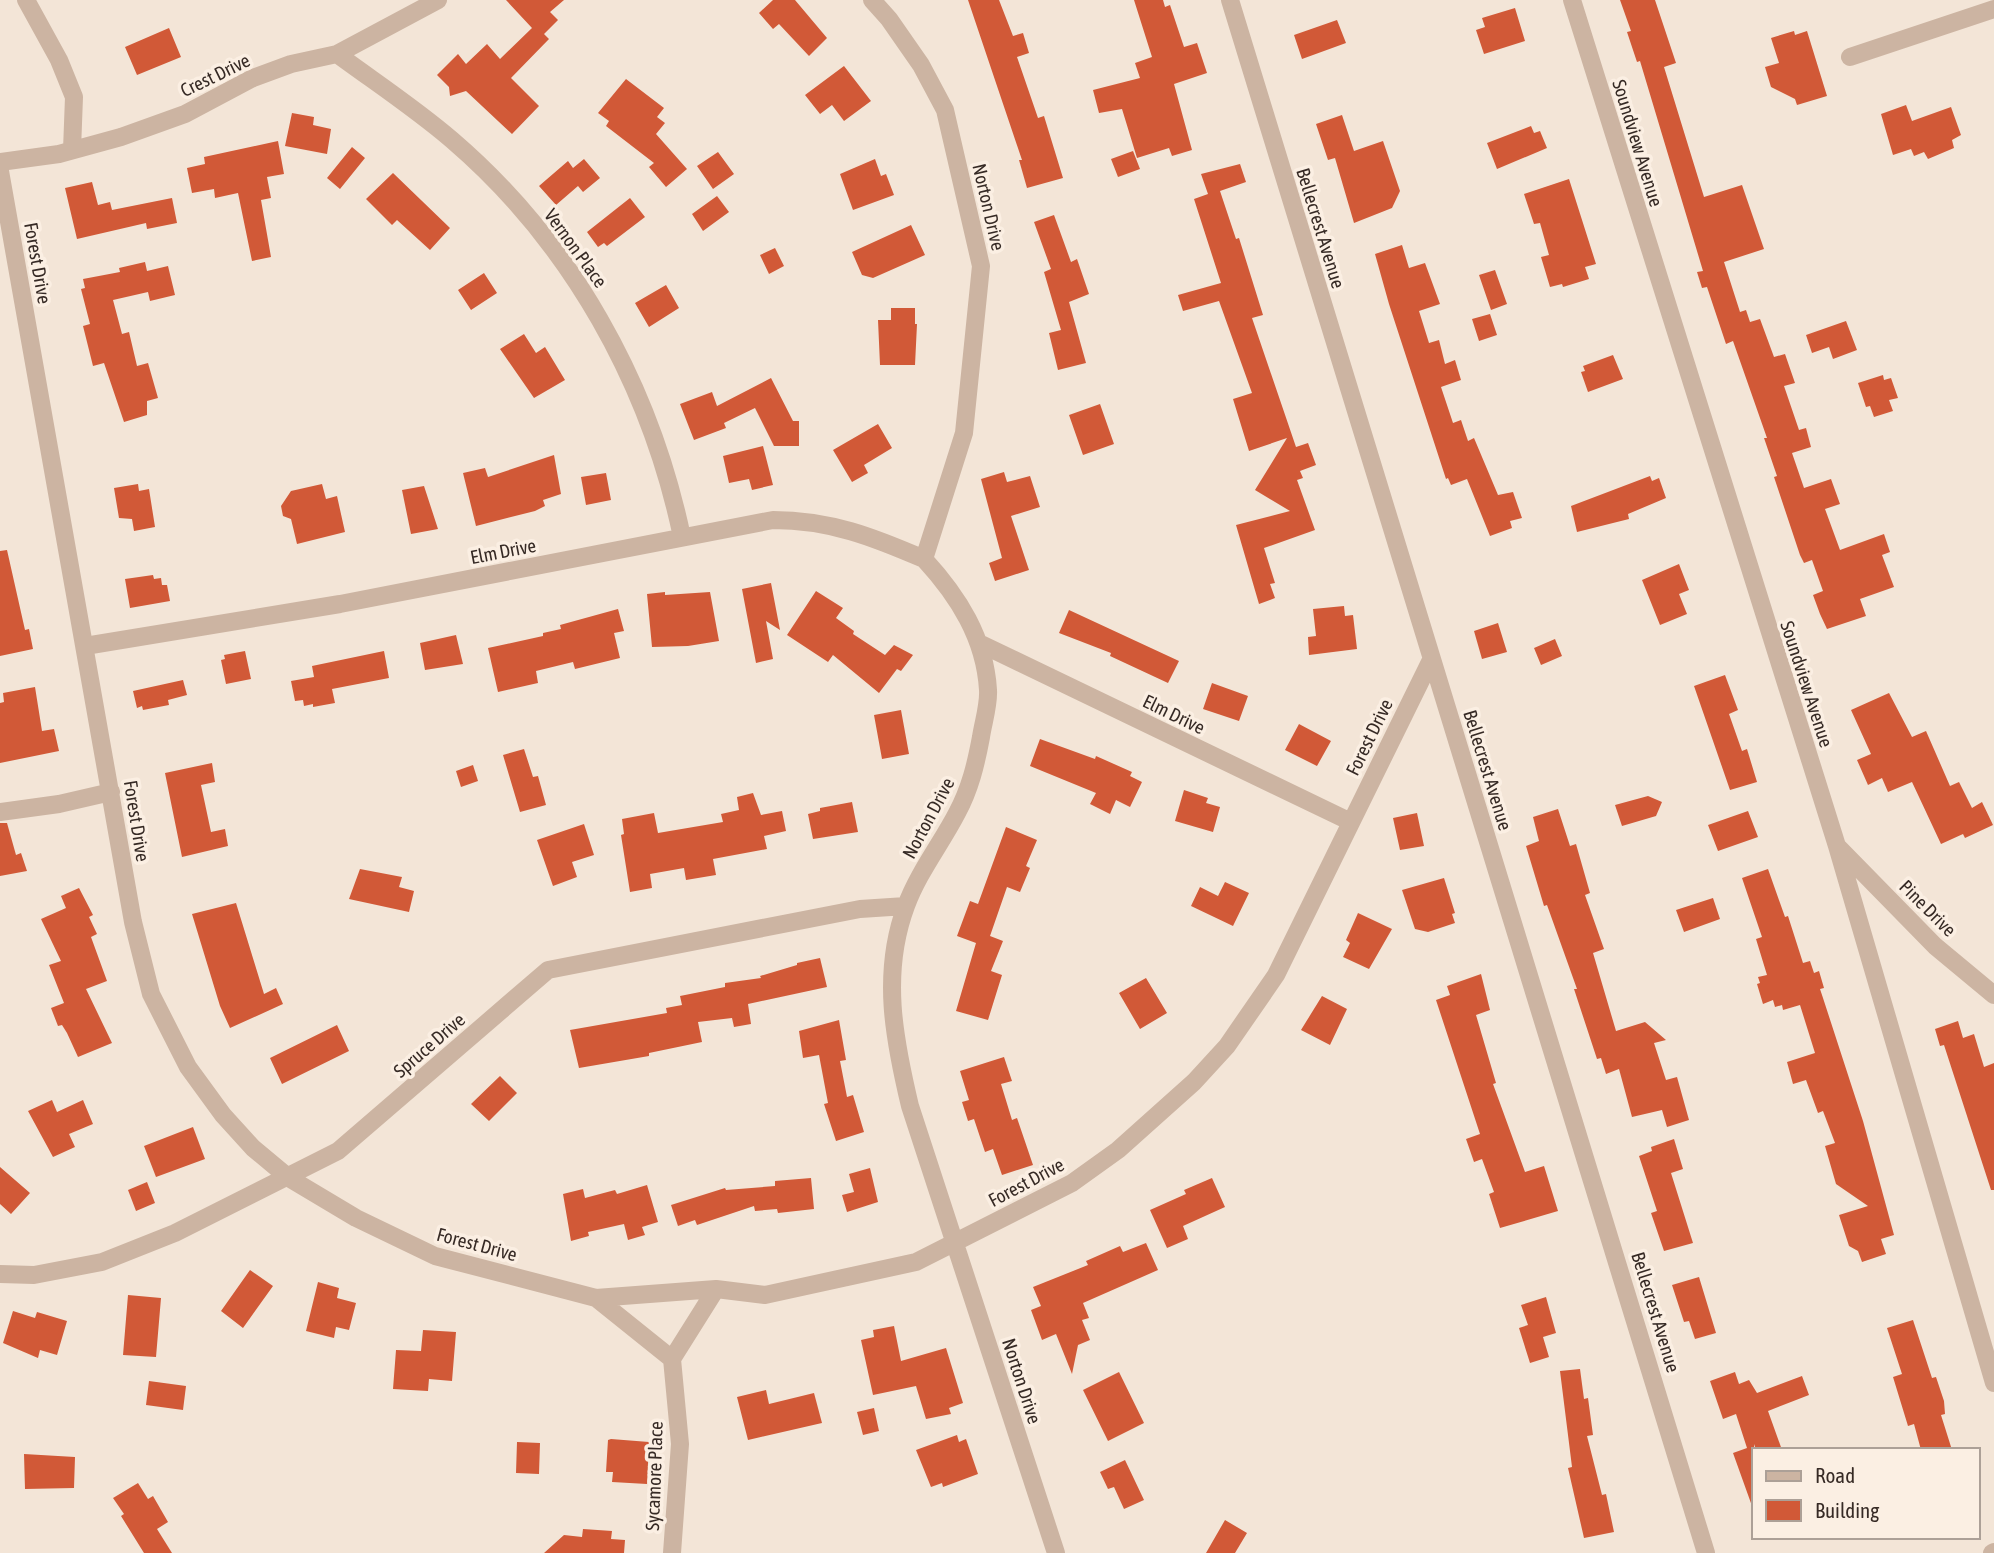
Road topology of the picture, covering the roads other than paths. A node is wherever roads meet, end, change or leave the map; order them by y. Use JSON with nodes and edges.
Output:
{"nodes":[{"id":1,"x":26,"y":0,"type":"edge"},
{"id":2,"x":439,"y":0,"type":"edge"},
{"id":3,"x":872,"y":0,"type":"edge"},
{"id":4,"x":1230,"y":0,"type":"edge"},
{"id":5,"x":1572,"y":0,"type":"edge"},
{"id":6,"x":1994,"y":9,"type":"edge"},
{"id":7,"x":337,"y":54,"type":"junction"},
{"id":8,"x":1850,"y":57,"type":"dead end"},
{"id":9,"x":72,"y":150,"type":"junction"},
{"id":10,"x":0,"y":162,"type":"edge"},
{"id":11,"x":0,"y":170,"type":"edge"},
{"id":12,"x":682,"y":537,"type":"junction"},
{"id":13,"x":924,"y":559,"type":"junction"},
{"id":14,"x":979,"y":643,"type":"junction"},
{"id":15,"x":85,"y":646,"type":"junction"},
{"id":16,"x":1431,"y":660,"type":"junction"},
{"id":17,"x":111,"y":792,"type":"junction"},
{"id":18,"x":0,"y":812,"type":"edge"},
{"id":19,"x":1351,"y":822,"type":"junction"},
{"id":20,"x":1837,"y":846,"type":"junction"},
{"id":21,"x":906,"y":906,"type":"junction"},
{"id":22,"x":1994,"y":995,"type":"edge"},
{"id":23,"x":289,"y":1178,"type":"junction"},
{"id":24,"x":955,"y":1243,"type":"junction"},
{"id":25,"x":0,"y":1274,"type":"edge"},
{"id":26,"x":716,"y":1289,"type":"junction"},
{"id":27,"x":596,"y":1298,"type":"junction"},
{"id":28,"x":673,"y":1359,"type":"junction"},
{"id":29,"x":1994,"y":1383,"type":"edge"},
{"id":30,"x":1054,"y":1546,"type":"edge"},
{"id":31,"x":672,"y":1553,"type":"edge"},
{"id":32,"x":1070,"y":1553,"type":"edge"},
{"id":33,"x":1706,"y":1553,"type":"edge"}],
"edges":[{"from":1,"to":9,"type":"street"},
{"from":2,"to":7,"type":"street","name":"Crest Drive"},
{"from":3,"to":13,"type":"street","name":"Norton Drive"},
{"from":4,"to":16,"type":"street","name":"Bellecrest Avenue"},
{"from":5,"to":20,"type":"street","name":"Soundview Avenue"},
{"from":6,"to":8,"type":"street"},
{"from":7,"to":9,"type":"street","name":"Crest Drive"},
{"from":7,"to":12,"type":"street","name":"Vernon Place"},
{"from":9,"to":10,"type":"street","name":"Crest Drive"},
{"from":11,"to":15,"type":"street","name":"Forest Drive"},
{"from":12,"to":13,"type":"street","name":"Elm Drive"},
{"from":12,"to":15,"type":"street","name":"Elm Drive"},
{"from":13,"to":14,"type":"street","name":"Norton Drive"},
{"from":14,"to":19,"type":"street","name":"Elm Drive"},
{"from":14,"to":21,"type":"street","name":"Norton Drive"},
{"from":15,"to":17,"type":"street","name":"Forest Drive"},
{"from":16,"to":19,"type":"street","name":"Forest Drive"},
{"from":16,"to":33,"type":"street","name":"Bellecrest Avenue"},
{"from":17,"to":18,"type":"street"},
{"from":17,"to":23,"type":"street","name":"Forest Drive"},
{"from":19,"to":24,"type":"street","name":"Forest Drive"},
{"from":20,"to":22,"type":"street","name":"Pine Drive"},
{"from":20,"to":29,"type":"street","name":"Soundview Avenue"},
{"from":21,"to":23,"type":"street","name":"Spruce Drive"},
{"from":21,"to":24,"type":"street","name":"Norton Drive"},
{"from":23,"to":25,"type":"street","name":"Spruce Drive"},
{"from":23,"to":27,"type":"street","name":"Forest Drive"},
{"from":24,"to":26,"type":"street","name":"Forest Drive"},
{"from":24,"to":30,"type":"street","name":"Norton Drive"},
{"from":26,"to":27,"type":"street","name":"Forest Drive"},
{"from":26,"to":28,"type":"street"},
{"from":27,"to":28,"type":"street"},
{"from":28,"to":31,"type":"street","name":"Sycamore Place"},
{"from":30,"to":32,"type":"street"}]}
